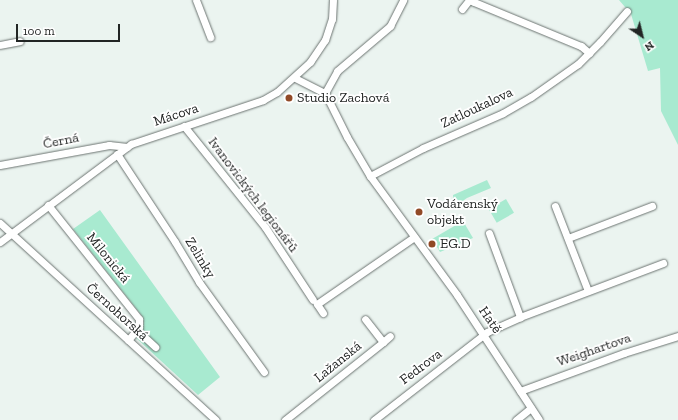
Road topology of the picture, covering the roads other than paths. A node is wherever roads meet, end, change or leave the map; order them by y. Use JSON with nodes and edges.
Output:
{"nodes":[{"id":1,"x":196,"y":0,"type":"edge"},
{"id":2,"x":333,"y":0,"type":"edge"},
{"id":3,"x":404,"y":0,"type":"edge"},
{"id":4,"x":469,"y":0,"type":"edge"},
{"id":5,"x":462,"y":9,"type":"dead end"},
{"id":6,"x":627,"y":11,"type":"dead end"},
{"id":7,"x":210,"y":37,"type":"dead end"},
{"id":8,"x":20,"y":41,"type":"dead end"},
{"id":9,"x":0,"y":45,"type":"edge"},
{"id":10,"x":589,"y":53,"type":"junction"},
{"id":11,"x":294,"y":78,"type":"junction"},
{"id":12,"x":325,"y":93,"type":"junction"},
{"id":13,"x":184,"y":126,"type":"junction"},
{"id":14,"x":127,"y":147,"type":"junction"},
{"id":15,"x":117,"y":154,"type":"junction"},
{"id":16,"x":0,"y":165,"type":"edge"},
{"id":17,"x":370,"y":176,"type":"junction"},
{"id":18,"x":48,"y":205,"type":"junction"},
{"id":19,"x":555,"y":206,"type":"dead end"},
{"id":20,"x":652,"y":206,"type":"dead end"},
{"id":21,"x":0,"y":223,"type":"edge"},
{"id":22,"x":488,"y":232,"type":"dead end"},
{"id":23,"x":10,"y":233,"type":"junction"},
{"id":24,"x":414,"y":237,"type":"junction"},
{"id":25,"x":568,"y":238,"type":"junction"},
{"id":26,"x":0,"y":242,"type":"edge"},
{"id":27,"x":663,"y":263,"type":"dead end"},
{"id":28,"x":588,"y":292,"type":"junction"},
{"id":29,"x":313,"y":300,"type":"dead end"},
{"id":30,"x":323,"y":313,"type":"dead end"},
{"id":31,"x":520,"y":318,"type":"junction"},
{"id":32,"x":365,"y":319,"type":"dead end"},
{"id":33,"x":137,"y":330,"type":"junction"},
{"id":34,"x":484,"y":334,"type":"junction"},
{"id":35,"x":390,"y":336,"type":"dead end"},
{"id":36,"x":678,"y":336,"type":"edge"},
{"id":37,"x":128,"y":340,"type":"junction"},
{"id":38,"x":383,"y":342,"type":"junction"},
{"id":39,"x":155,"y":347,"type":"dead end"},
{"id":40,"x":264,"y":372,"type":"dead end"},
{"id":41,"x":520,"y":390,"type":"junction"},
{"id":42,"x":531,"y":408,"type":"junction"},
{"id":43,"x":216,"y":420,"type":"edge"},
{"id":44,"x":285,"y":420,"type":"edge"},
{"id":45,"x":374,"y":420,"type":"edge"},
{"id":46,"x":516,"y":420,"type":"edge"},
{"id":47,"x":539,"y":420,"type":"edge"}],
"edges":[{"from":1,"to":7,"type":"street"},
{"from":2,"to":11,"type":"street","name":"Mácova"},
{"from":3,"to":12,"type":"street"},
{"from":4,"to":5,"type":"street"},
{"from":4,"to":10,"type":"street"},
{"from":6,"to":10,"type":"street","name":"Zatloukalova"},
{"from":8,"to":9,"type":"street"},
{"from":10,"to":17,"type":"street","name":"Zatloukalova"},
{"from":11,"to":12,"type":"street"},
{"from":11,"to":13,"type":"street","name":"Mácova"},
{"from":12,"to":17,"type":"street","name":"Hatě"},
{"from":13,"to":14,"type":"street","name":"Mácova"},
{"from":13,"to":29,"type":"street","name":"Ivanovických legionářů"},
{"from":14,"to":15,"type":"street","name":"Mácova"},
{"from":14,"to":16,"type":"street","name":"Černá"},
{"from":15,"to":18,"type":"street","name":"Mácova"},
{"from":15,"to":40,"type":"street","name":"Zelinky"},
{"from":17,"to":24,"type":"street","name":"Hatě"},
{"from":18,"to":23,"type":"street","name":"Mácova"},
{"from":18,"to":33,"type":"street","name":"Milonická"},
{"from":19,"to":25,"type":"street"},
{"from":20,"to":25,"type":"street"},
{"from":21,"to":23,"type":"street","name":"Černohorská"},
{"from":22,"to":31,"type":"street"},
{"from":23,"to":26,"type":"street","name":"Mácova"},
{"from":23,"to":37,"type":"street","name":"Černohorská"},
{"from":24,"to":30,"type":"street"},
{"from":24,"to":34,"type":"street","name":"Hatě"},
{"from":25,"to":28,"type":"street"},
{"from":27,"to":28,"type":"street","name":"Fedrova"},
{"from":28,"to":31,"type":"street","name":"Fedrova"},
{"from":31,"to":34,"type":"street","name":"Fedrova"},
{"from":32,"to":38,"type":"street","name":"Lažanská"},
{"from":33,"to":37,"type":"street"},
{"from":33,"to":39,"type":"street"},
{"from":34,"to":41,"type":"street","name":"Hatě"},
{"from":34,"to":45,"type":"street","name":"Fedrova"},
{"from":35,"to":38,"type":"street"},
{"from":36,"to":41,"type":"street","name":"Weighartova"},
{"from":37,"to":43,"type":"street","name":"Černohorská"},
{"from":38,"to":44,"type":"street","name":"Lažanská"},
{"from":41,"to":42,"type":"street","name":"Hatě"},
{"from":42,"to":46,"type":"street"},
{"from":42,"to":47,"type":"street","name":"Hatě"}]}
